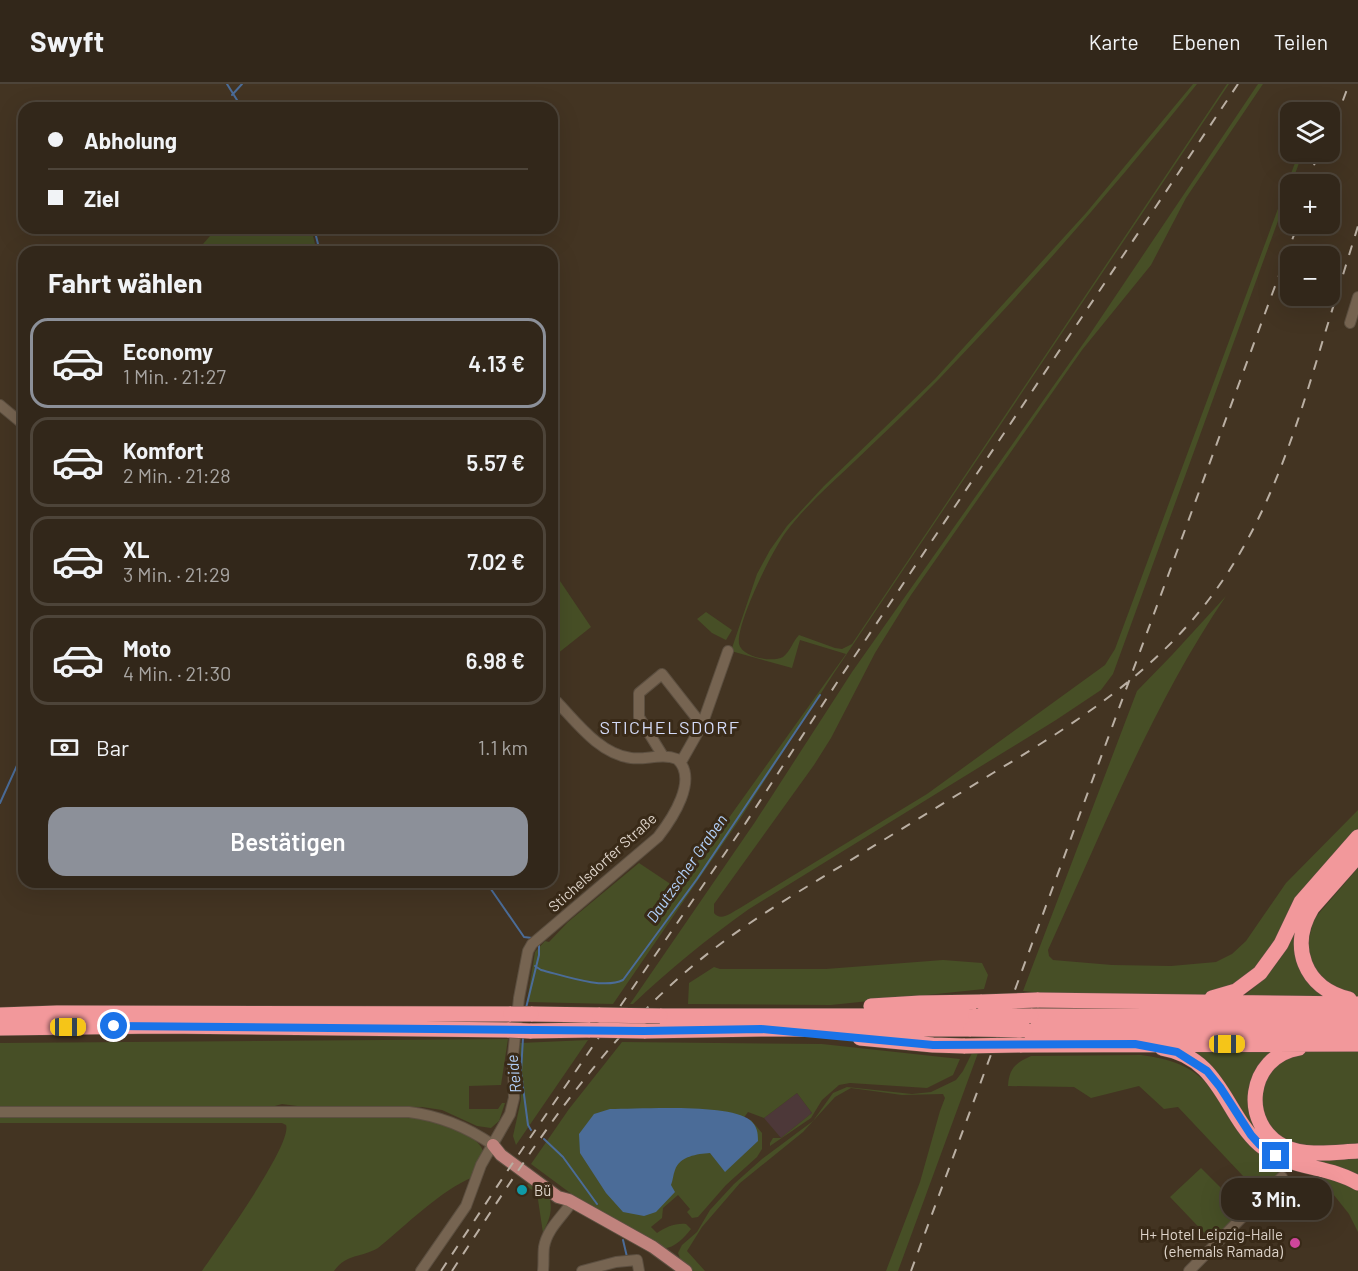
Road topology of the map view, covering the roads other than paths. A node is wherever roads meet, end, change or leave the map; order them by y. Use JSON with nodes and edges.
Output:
{"nodes":[{"id":1,"x":1358,"y":297,"type":"edge"},
{"id":2,"x":1350,"y":323,"type":"dead end"},
{"id":3,"x":0,"y":405,"type":"edge"},
{"id":4,"x":18,"y":420,"type":"edge"},
{"id":5,"x":728,"y":651,"type":"dead end"},
{"id":6,"x":558,"y":703,"type":"edge"},
{"id":7,"x":702,"y":725,"type":"junction"},
{"id":8,"x":663,"y":756,"type":"junction"},
{"id":9,"x":681,"y":762,"type":"junction"},
{"id":10,"x":1358,"y":837,"type":"edge"},
{"id":11,"x":1358,"y":856,"type":"edge"},
{"id":12,"x":1358,"y":1002,"type":"edge"},
{"id":13,"x":1174,"y":1003,"type":"junction"},
{"id":14,"x":0,"y":1015,"type":"edge"},
{"id":15,"x":976,"y":1016,"type":"junction"},
{"id":16,"x":1358,"y":1017,"type":"edge"},
{"id":17,"x":0,"y":1028,"type":"edge"},
{"id":18,"x":761,"y":1029,"type":"junction"},
{"id":19,"x":1025,"y":1031,"type":"junction"},
{"id":20,"x":1358,"y":1031,"type":"edge"},
{"id":21,"x":1135,"y":1044,"type":"junction"},
{"id":22,"x":1320,"y":1044,"type":"junction"},
{"id":23,"x":1358,"y":1044,"type":"edge"},
{"id":24,"x":0,"y":1112,"type":"edge"},
{"id":25,"x":493,"y":1145,"type":"junction"},
{"id":26,"x":1358,"y":1151,"type":"edge"},
{"id":27,"x":1282,"y":1178,"type":"dead end"},
{"id":28,"x":1358,"y":1183,"type":"edge"},
{"id":29,"x":571,"y":1201,"type":"junction"},
{"id":30,"x":421,"y":1271,"type":"edge"},
{"id":31,"x":543,"y":1271,"type":"edge"},
{"id":32,"x":583,"y":1271,"type":"edge"},
{"id":33,"x":639,"y":1271,"type":"edge"},
{"id":34,"x":686,"y":1271,"type":"edge"},
{"id":35,"x":1190,"y":1271,"type":"edge"}],
"edges":[{"from":1,"to":2,"type":"street"},
{"from":3,"to":4,"type":"street"},
{"from":5,"to":7,"type":"street"},
{"from":6,"to":8,"type":"street"},
{"from":7,"to":8,"type":"street"},
{"from":7,"to":9,"type":"street"},
{"from":8,"to":9,"type":"street"},
{"from":9,"to":25,"type":"street","name":"Stichelsdorfer Straße"},
{"from":10,"to":13,"type":"highway"},
{"from":11,"to":12,"type":"highway"},
{"from":12,"to":13,"type":"highway"},
{"from":13,"to":15,"type":"highway","bridge":true},
{"from":14,"to":15,"type":"highway","bridge":true},
{"from":15,"to":18,"type":"highway"},
{"from":15,"to":19,"type":"highway","bridge":true},
{"from":16,"to":19,"type":"highway"},
{"from":17,"to":18,"type":"highway","bridge":true},
{"from":18,"to":19,"type":"highway","bridge":true},
{"from":19,"to":20,"type":"highway"},
{"from":19,"to":21,"type":"highway"},
{"from":21,"to":22,"type":"highway"},
{"from":21,"to":28,"type":"highway"},
{"from":22,"to":23,"type":"highway"},
{"from":22,"to":26,"type":"highway"},
{"from":24,"to":25,"type":"street"},
{"from":25,"to":29,"type":"main road"},
{"from":25,"to":30,"type":"street"},
{"from":27,"to":35,"type":"street"},
{"from":29,"to":31,"type":"street"},
{"from":29,"to":34,"type":"main road"},
{"from":32,"to":33,"type":"street"}]}
